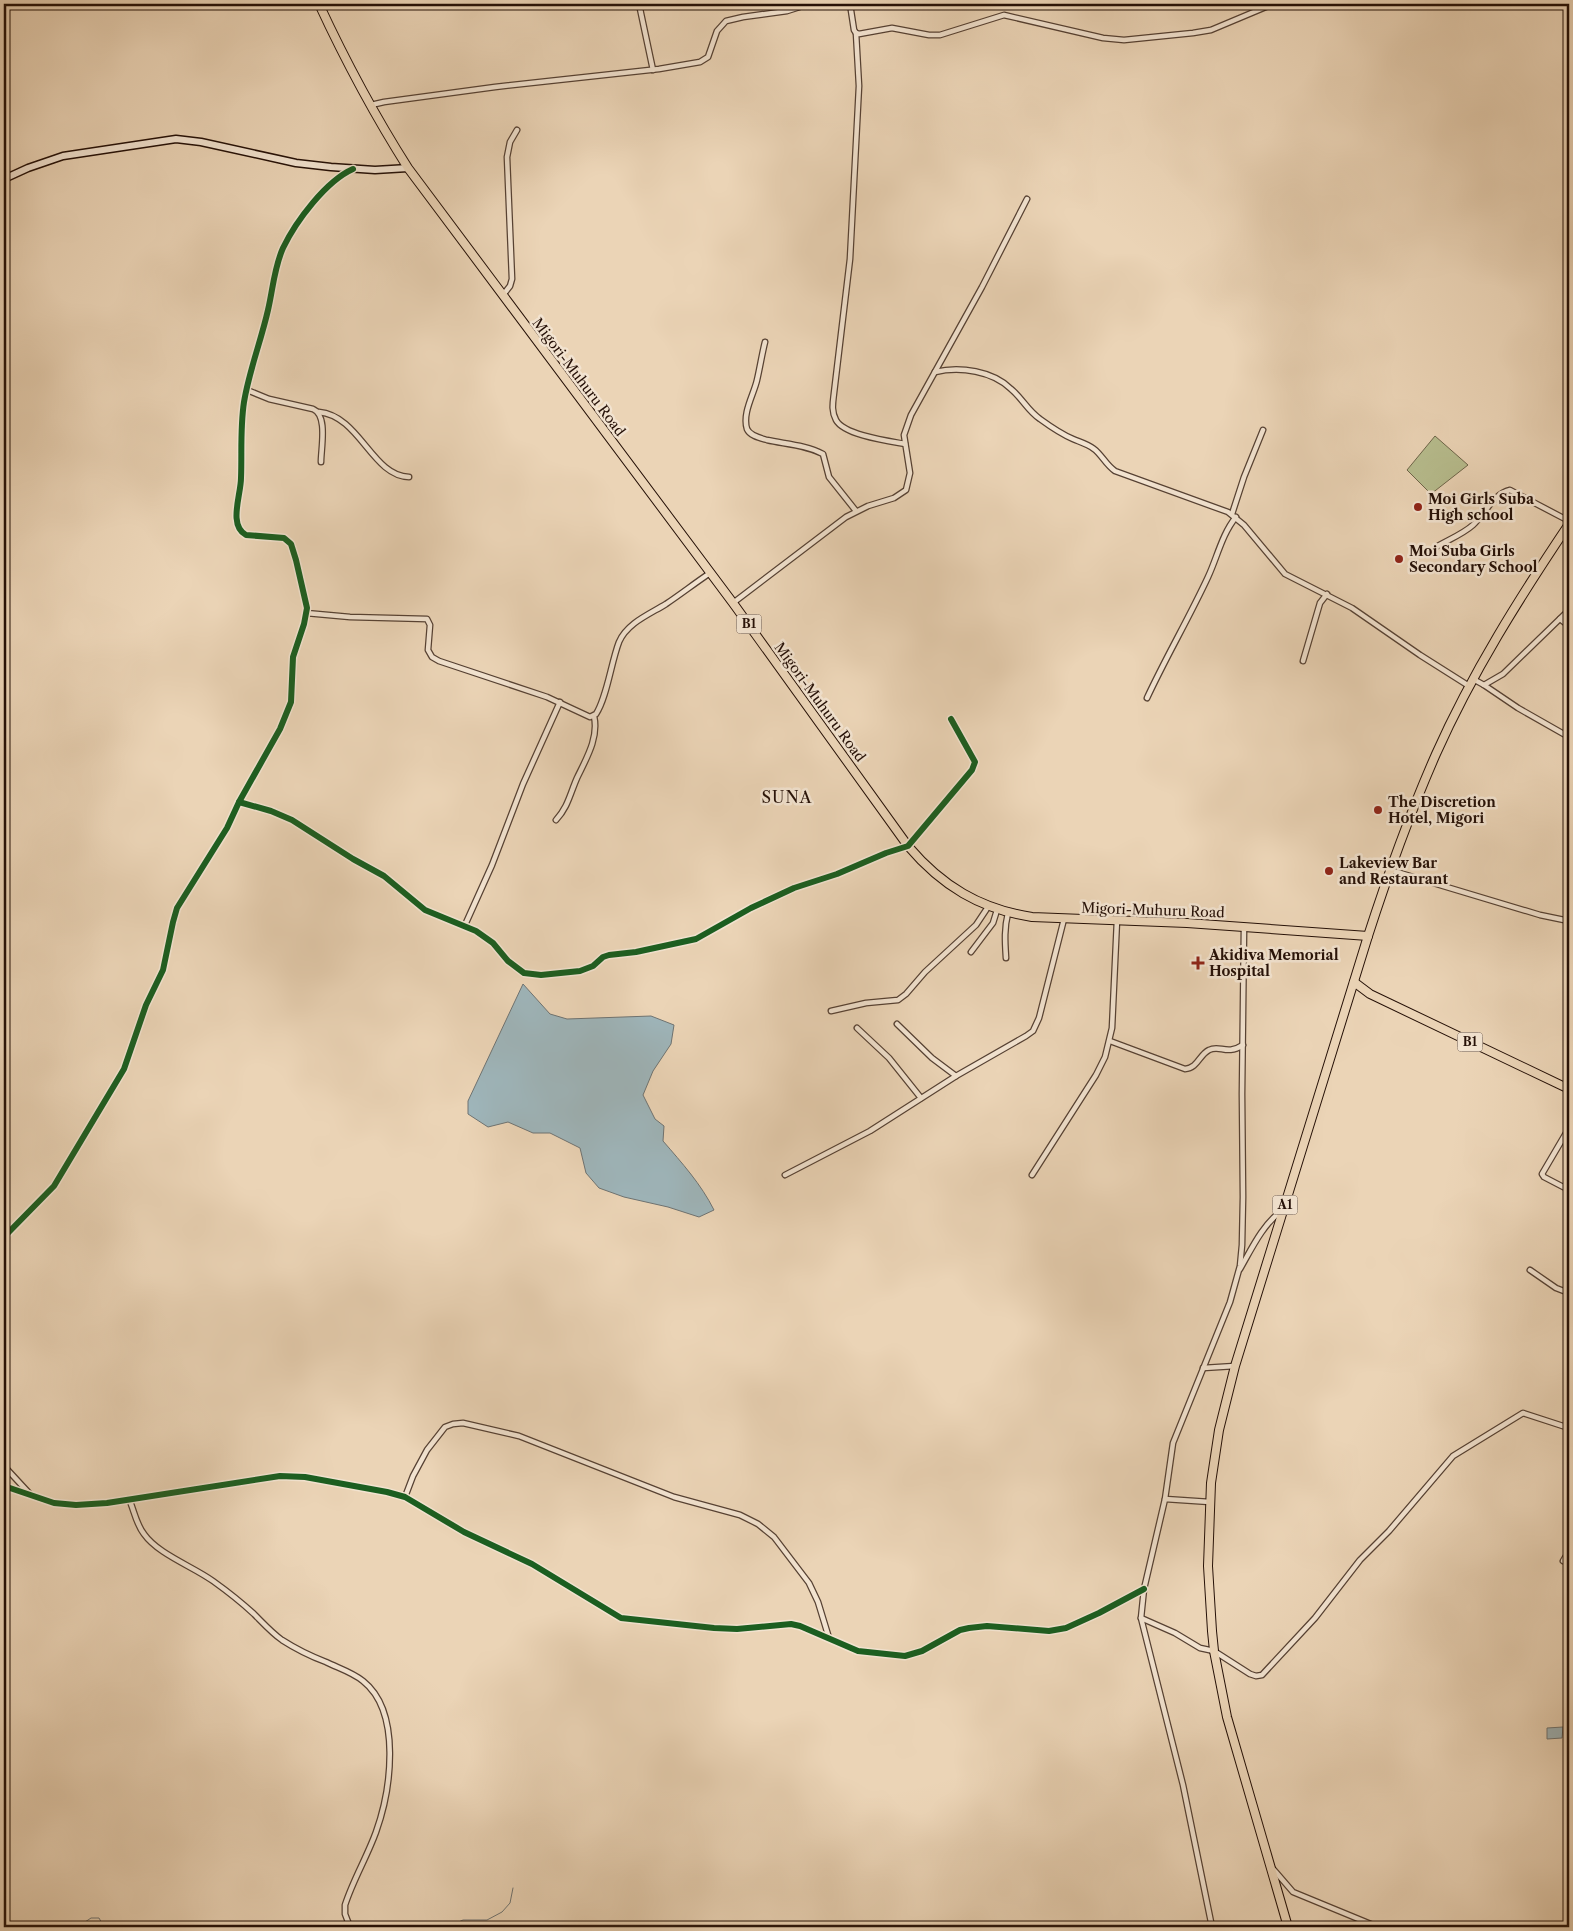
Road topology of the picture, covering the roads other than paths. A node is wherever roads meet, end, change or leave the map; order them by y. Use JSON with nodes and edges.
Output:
{"nodes":[{"id":1,"x":319,"y":4,"type":"edge"},
{"id":2,"x":639,"y":4,"type":"edge"},
{"id":3,"x":809,"y":4,"type":"edge"},
{"id":4,"x":850,"y":4,"type":"edge"},
{"id":5,"x":1272,"y":4,"type":"edge"},
{"id":6,"x":856,"y":33,"type":"junction"},
{"id":7,"x":653,"y":70,"type":"junction"},
{"id":8,"x":371,"y":105,"type":"junction"},
{"id":9,"x":517,"y":130,"type":"dead end"},
{"id":10,"x":408,"y":168,"type":"junction"},
{"id":11,"x":352,"y":169,"type":"junction"},
{"id":12,"x":4,"y":179,"type":"edge"},
{"id":13,"x":1027,"y":199,"type":"dead end"},
{"id":14,"x":503,"y":295,"type":"junction"},
{"id":15,"x":765,"y":342,"type":"dead end"},
{"id":16,"x":935,"y":372,"type":"junction"},
{"id":17,"x":247,"y":390,"type":"junction"},
{"id":18,"x":318,"y":412,"type":"junction"},
{"id":19,"x":1263,"y":430,"type":"dead end"},
{"id":20,"x":905,"y":444,"type":"junction"},
{"id":21,"x":321,"y":462,"type":"dead end"},
{"id":22,"x":409,"y":476,"type":"dead end"},
{"id":23,"x":856,"y":511,"type":"junction"},
{"id":24,"x":1234,"y":516,"type":"junction"},
{"id":25,"x":1569,"y":522,"type":"edge"},
{"id":26,"x":1436,"y":547,"type":"dead end"},
{"id":27,"x":710,"y":573,"type":"junction"},
{"id":28,"x":1327,"y":594,"type":"junction"},
{"id":29,"x":733,"y":603,"type":"junction"},
{"id":30,"x":1569,"y":610,"type":"edge"},
{"id":31,"x":306,"y":613,"type":"junction"},
{"id":32,"x":1560,"y":619,"type":"junction"},
{"id":33,"x":1569,"y":626,"type":"edge"},
{"id":34,"x":1303,"y":661,"type":"dead end"},
{"id":35,"x":1471,"y":683,"type":"junction"},
{"id":36,"x":1484,"y":685,"type":"junction"},
{"id":37,"x":1147,"y":698,"type":"dead end"},
{"id":38,"x":560,"y":702,"type":"junction"},
{"id":39,"x":594,"y":716,"type":"junction"},
{"id":40,"x":950,"y":719,"type":"dead end"},
{"id":41,"x":1569,"y":737,"type":"edge"},
{"id":42,"x":239,"y":802,"type":"junction"},
{"id":43,"x":556,"y":820,"type":"dead end"},
{"id":44,"x":908,"y":846,"type":"junction"},
{"id":45,"x":1390,"y":870,"type":"junction"},
{"id":46,"x":988,"y":907,"type":"junction"},
{"id":47,"x":998,"y":910,"type":"junction"},
{"id":48,"x":1008,"y":913,"type":"junction"},
{"id":49,"x":1064,"y":919,"type":"junction"},
{"id":50,"x":1118,"y":920,"type":"junction"},
{"id":51,"x":1569,"y":921,"type":"edge"},
{"id":52,"x":465,"y":925,"type":"junction"},
{"id":53,"x":1244,"y":927,"type":"junction"},
{"id":54,"x":1368,"y":936,"type":"junction"},
{"id":55,"x":971,"y":952,"type":"dead end"},
{"id":56,"x":1006,"y":958,"type":"dead end"},
{"id":57,"x":1354,"y":982,"type":"junction"},
{"id":58,"x":1351,"y":992,"type":"junction"},
{"id":59,"x":1370,"y":994,"type":"junction"},
{"id":60,"x":831,"y":1011,"type":"dead end"},
{"id":61,"x":897,"y":1024,"type":"dead end"},
{"id":62,"x":857,"y":1028,"type":"dead end"},
{"id":63,"x":1110,"y":1041,"type":"junction"},
{"id":64,"x":1243,"y":1045,"type":"junction"},
{"id":65,"x":1232,"y":1051,"type":"junction"},
{"id":66,"x":1243,"y":1057,"type":"junction"},
{"id":67,"x":956,"y":1076,"type":"junction"},
{"id":68,"x":1569,"y":1089,"type":"edge"},
{"id":69,"x":921,"y":1098,"type":"junction"},
{"id":70,"x":1569,"y":1128,"type":"edge"},
{"id":71,"x":785,"y":1175,"type":"dead end"},
{"id":72,"x":1032,"y":1175,"type":"dead end"},
{"id":73,"x":1569,"y":1190,"type":"edge"},
{"id":74,"x":1283,"y":1209,"type":"junction"},
{"id":75,"x":4,"y":1237,"type":"edge"},
{"id":76,"x":1530,"y":1270,"type":"dead end"},
{"id":77,"x":1238,"y":1273,"type":"junction"},
{"id":78,"x":1569,"y":1293,"type":"edge"},
{"id":79,"x":1235,"y":1366,"type":"junction"},
{"id":80,"x":1202,"y":1368,"type":"junction"},
{"id":81,"x":1569,"y":1428,"type":"edge"},
{"id":82,"x":4,"y":1466,"type":"edge"},
{"id":83,"x":4,"y":1486,"type":"edge"},
{"id":84,"x":30,"y":1494,"type":"junction"},
{"id":85,"x":405,"y":1497,"type":"junction"},
{"id":86,"x":129,"y":1499,"type":"junction"},
{"id":87,"x":1165,"y":1499,"type":"junction"},
{"id":88,"x":1210,"y":1502,"type":"junction"},
{"id":89,"x":1569,"y":1550,"type":"edge"},
{"id":90,"x":1563,"y":1561,"type":"dead end"},
{"id":91,"x":1144,"y":1589,"type":"junction"},
{"id":92,"x":1142,"y":1618,"type":"junction"},
{"id":93,"x":829,"y":1638,"type":"junction"},
{"id":94,"x":1214,"y":1651,"type":"junction"},
{"id":95,"x":1271,"y":1867,"type":"junction"},
{"id":96,"x":350,"y":1927,"type":"edge"},
{"id":97,"x":1212,"y":1927,"type":"edge"},
{"id":98,"x":1288,"y":1927,"type":"edge"},
{"id":99,"x":1378,"y":1927,"type":"edge"}],
"edges":[{"from":1,"to":8,"type":"highway","name":"Migori-Muhuru Road","number":"B1"},
{"from":2,"to":7,"type":"street"},
{"from":3,"to":7,"type":"street"},
{"from":4,"to":6,"type":"street"},
{"from":5,"to":6,"type":"street"},
{"from":6,"to":20,"type":"street"},
{"from":7,"to":8,"type":"street"},
{"from":8,"to":10,"type":"highway","name":"Migori-Muhuru Road","number":"B1"},
{"from":9,"to":14,"type":"street"},
{"from":10,"to":11,"type":"main road"},
{"from":10,"to":14,"type":"highway","name":"Migori-Muhuru Road","number":"B1"},
{"from":11,"to":12,"type":"main road"},
{"from":11,"to":17,"type":"street"},
{"from":13,"to":16,"type":"street"},
{"from":14,"to":27,"type":"highway","name":"Migori-Muhuru Road","number":"B1"},
{"from":15,"to":23,"type":"street"},
{"from":16,"to":20,"type":"street"},
{"from":16,"to":24,"type":"street"},
{"from":17,"to":18,"type":"street"},
{"from":17,"to":31,"type":"street"},
{"from":18,"to":21,"type":"street"},
{"from":18,"to":22,"type":"street"},
{"from":19,"to":24,"type":"street"},
{"from":20,"to":23,"type":"street"},
{"from":23,"to":29,"type":"street"},
{"from":24,"to":28,"type":"street"},
{"from":24,"to":37,"type":"street"},
{"from":25,"to":26,"type":"street"},
{"from":25,"to":35,"type":"highway","number":"A1"},
{"from":27,"to":29,"type":"highway","name":"Migori-Muhuru Road","number":"B1"},
{"from":27,"to":39,"type":"street"},
{"from":28,"to":34,"type":"street"},
{"from":28,"to":35,"type":"street"},
{"from":29,"to":44,"type":"highway","name":"Migori-Muhuru Road","number":"B1"},
{"from":30,"to":32,"type":"street"},
{"from":31,"to":38,"type":"street"},
{"from":31,"to":42,"type":"street"},
{"from":32,"to":33,"type":"street"},
{"from":32,"to":36,"type":"street"},
{"from":35,"to":36,"type":"street"},
{"from":35,"to":45,"type":"highway","number":"A1"},
{"from":36,"to":41,"type":"street"},
{"from":38,"to":39,"type":"street"},
{"from":38,"to":52,"type":"street"},
{"from":39,"to":43,"type":"street"},
{"from":40,"to":44,"type":"street"},
{"from":42,"to":52,"type":"street"},
{"from":42,"to":75,"type":"street"},
{"from":44,"to":46,"type":"highway","name":"Migori-Muhuru Road","number":"B1"},
{"from":44,"to":52,"type":"street"},
{"from":45,"to":51,"type":"street"},
{"from":45,"to":54,"type":"highway","number":"A1"},
{"from":46,"to":47,"type":"highway","name":"Migori-Muhuru Road","number":"B1"},
{"from":46,"to":60,"type":"street"},
{"from":47,"to":48,"type":"highway","name":"Migori-Muhuru Road","number":"B1"},
{"from":47,"to":55,"type":"street"},
{"from":48,"to":49,"type":"highway","name":"Migori-Muhuru Road","number":"B1"},
{"from":48,"to":56,"type":"street"},
{"from":49,"to":50,"type":"highway","name":"Migori-Muhuru Road","number":"B1"},
{"from":49,"to":67,"type":"street"},
{"from":50,"to":53,"type":"highway","name":"Migori-Muhuru Road","number":"B1"},
{"from":50,"to":63,"type":"street"},
{"from":53,"to":54,"type":"highway","name":"Migori-Muhuru Road","number":"B1"},
{"from":53,"to":64,"type":"street"},
{"from":54,"to":57,"type":"highway","number":"A1"},
{"from":57,"to":58,"type":"highway","number":"A1"},
{"from":57,"to":59,"type":"highway","number":"B1"},
{"from":58,"to":59,"type":"highway","number":"B1"},
{"from":58,"to":74,"type":"highway","number":"A1"},
{"from":59,"to":68,"type":"highway","number":"B1"},
{"from":61,"to":67,"type":"street"},
{"from":62,"to":69,"type":"street"},
{"from":63,"to":65,"type":"street"},
{"from":63,"to":72,"type":"street"},
{"from":64,"to":65,"type":"street"},
{"from":64,"to":66,"type":"street"},
{"from":65,"to":66,"type":"street"},
{"from":66,"to":77,"type":"street"},
{"from":67,"to":69,"type":"street"},
{"from":69,"to":71,"type":"street"},
{"from":70,"to":73,"type":"street"},
{"from":74,"to":77,"type":"street"},
{"from":74,"to":79,"type":"highway","number":"A1"},
{"from":76,"to":78,"type":"street"},
{"from":77,"to":80,"type":"street"},
{"from":79,"to":80,"type":"street"},
{"from":79,"to":88,"type":"highway","number":"A1"},
{"from":80,"to":87,"type":"street"},
{"from":81,"to":94,"type":"street"},
{"from":82,"to":84,"type":"street"},
{"from":83,"to":84,"type":"street"},
{"from":84,"to":86,"type":"street"},
{"from":85,"to":86,"type":"street"},
{"from":85,"to":93,"type":"street"},
{"from":85,"to":93,"type":"street"},
{"from":86,"to":96,"type":"street"},
{"from":87,"to":88,"type":"street"},
{"from":87,"to":91,"type":"street"},
{"from":88,"to":94,"type":"highway","number":"A1"},
{"from":89,"to":90,"type":"street"},
{"from":91,"to":92,"type":"street"},
{"from":91,"to":93,"type":"street"},
{"from":92,"to":94,"type":"street"},
{"from":92,"to":97,"type":"street"},
{"from":94,"to":95,"type":"highway","number":"A1"},
{"from":95,"to":98,"type":"highway","number":"A1"},
{"from":95,"to":99,"type":"street"}]}
